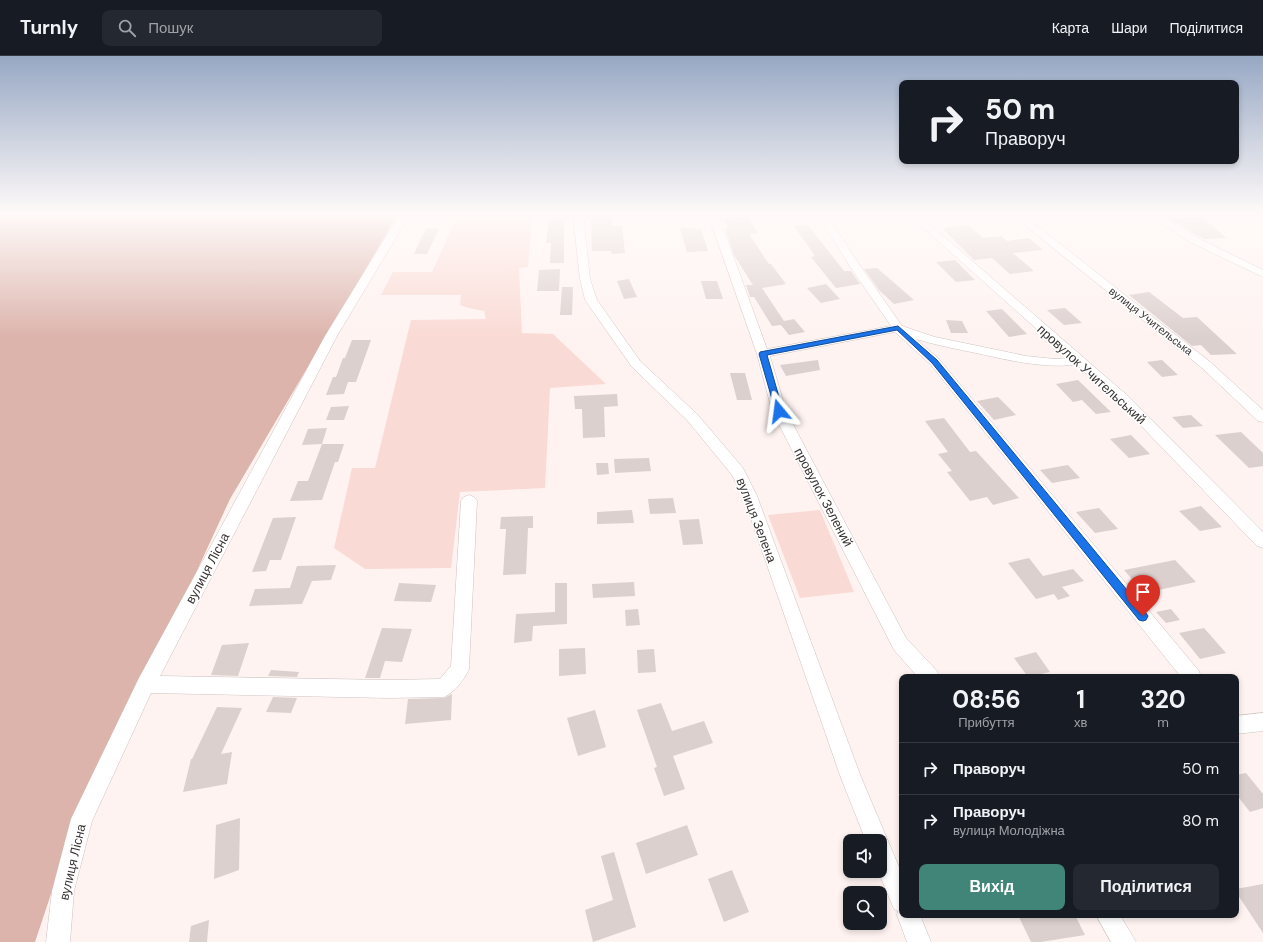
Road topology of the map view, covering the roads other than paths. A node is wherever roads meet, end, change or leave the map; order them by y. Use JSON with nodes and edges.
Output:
{"nodes":[{"id":1,"x":380,"y":255,"type":"edge"},
{"id":2,"x":582,"y":255,"type":"edge"},
{"id":3,"x":728,"y":255,"type":"edge"},
{"id":4,"x":848,"y":255,"type":"edge"},
{"id":5,"x":960,"y":255,"type":"edge"},
{"id":6,"x":1067,"y":255,"type":"edge"},
{"id":7,"x":1225,"y":255,"type":"edge"},
{"id":8,"x":1263,"y":274,"type":"edge"},
{"id":9,"x":898,"y":328,"type":"junction"},
{"id":10,"x":959,"y":346,"type":"junction"},
{"id":11,"x":763,"y":354,"type":"junction"},
{"id":12,"x":1080,"y":361,"type":"junction"},
{"id":13,"x":935,"y":362,"type":"junction"},
{"id":14,"x":1263,"y":418,"type":"edge"},
{"id":15,"x":469,"y":501,"type":"dead end"},
{"id":16,"x":1263,"y":542,"type":"edge"},
{"id":17,"x":927,"y":674,"type":"edge"},
{"id":18,"x":1190,"y":674,"type":"edge"},
{"id":19,"x":146,"y":684,"type":"junction"},
{"id":20,"x":1263,"y":722,"type":"edge"},
{"id":21,"x":1239,"y":725,"type":"edge"},
{"id":22,"x":874,"y":834,"type":"edge"},
{"id":23,"x":887,"y":865,"type":"edge"},
{"id":24,"x":899,"y":894,"type":"edge"},
{"id":25,"x":909,"y":918,"type":"edge"},
{"id":26,"x":1109,"y":918,"type":"edge"},
{"id":27,"x":58,"y":942,"type":"edge"},
{"id":28,"x":919,"y":942,"type":"edge"},
{"id":29,"x":1124,"y":942,"type":"edge"}],
"edges":[{"from":1,"to":19,"type":"street","name":"вулиця Лісна"},
{"from":2,"to":22,"type":"street","name":"вулиця Зелена"},
{"from":3,"to":11,"type":"street","name":"провулок Зелений"},
{"from":4,"to":9,"type":"street"},
{"from":5,"to":12,"type":"street","name":"провулок Учительський"},
{"from":6,"to":14,"type":"street","name":"вулиця Учительська"},
{"from":7,"to":8,"type":"street"},
{"from":9,"to":10,"type":"street"},
{"from":9,"to":11,"type":"street"},
{"from":9,"to":13,"type":"street"},
{"from":10,"to":12,"type":"street"},
{"from":10,"to":13,"type":"street"},
{"from":11,"to":17,"type":"street","name":"провулок Зелений"},
{"from":12,"to":16,"type":"street","name":"провулок Учительський"},
{"from":13,"to":18,"type":"street"},
{"from":15,"to":19,"type":"street"},
{"from":19,"to":27,"type":"street","name":"вулиця Лісна"},
{"from":20,"to":21,"type":"street"},
{"from":23,"to":24,"type":"street"},
{"from":25,"to":28,"type":"street"},
{"from":26,"to":29,"type":"street"}]}
